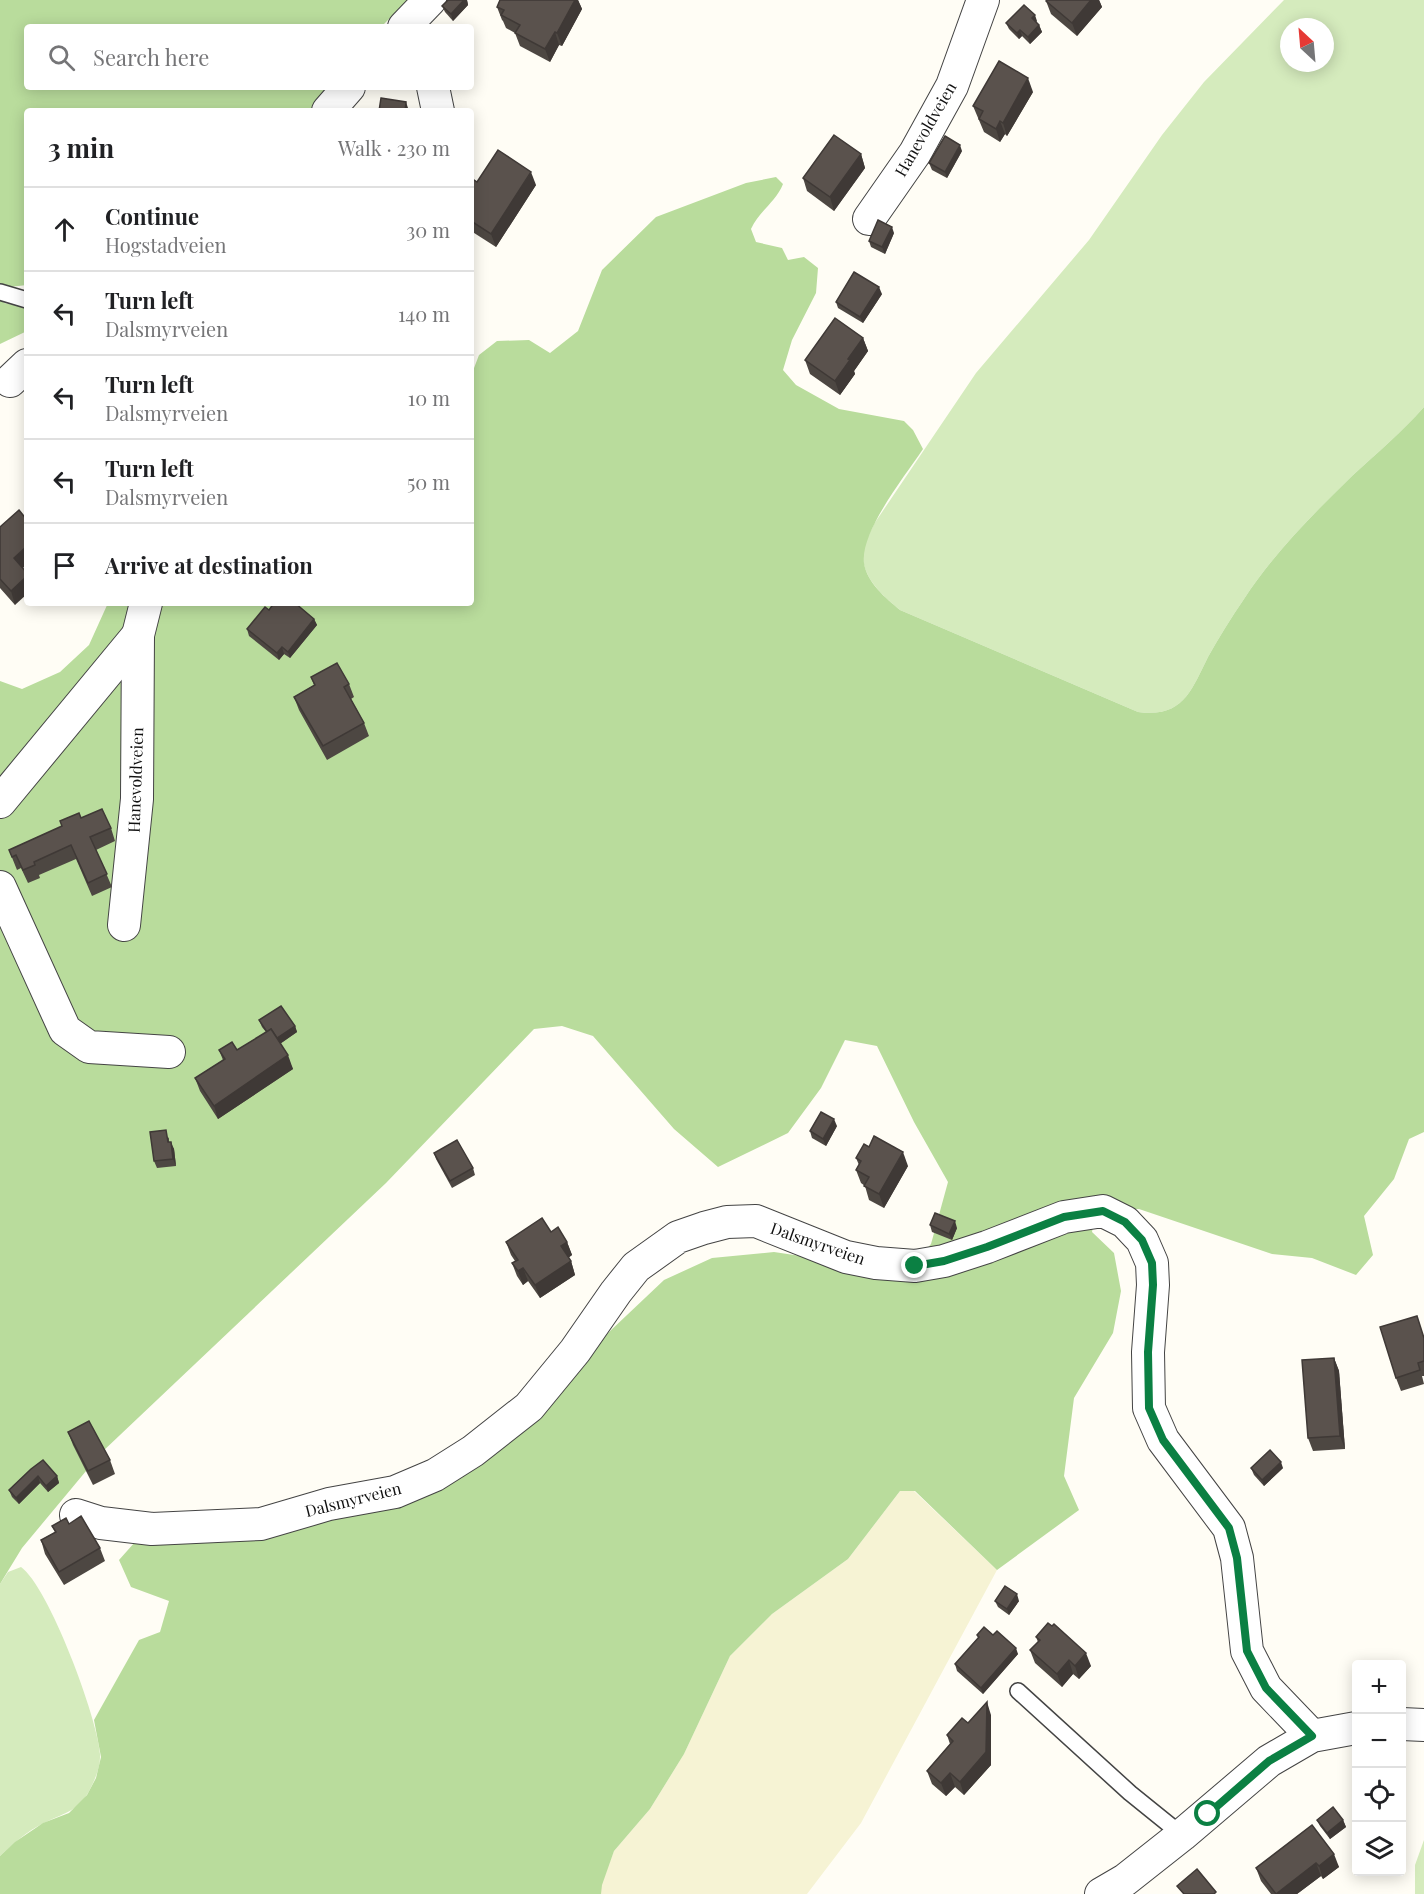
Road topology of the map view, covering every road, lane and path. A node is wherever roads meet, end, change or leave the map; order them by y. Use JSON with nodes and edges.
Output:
{"nodes":[{"id":1,"x":430,"y":0,"type":"edge"},
{"id":2,"x":983,"y":0,"type":"edge"},
{"id":3,"x":407,"y":24,"type":"edge"},
{"id":4,"x":346,"y":90,"type":"edge"},
{"id":5,"x":434,"y":90,"type":"edge"},
{"id":6,"x":331,"y":108,"type":"edge"},
{"id":7,"x":437,"y":108,"type":"edge"},
{"id":8,"x":869,"y":219,"type":"dead end"},
{"id":9,"x":0,"y":292,"type":"edge"},
{"id":10,"x":24,"y":299,"type":"edge"},
{"id":11,"x":145,"y":606,"type":"edge"},
{"id":12,"x":138,"y":635,"type":"junction"},
{"id":13,"x":0,"y":802,"type":"edge"},
{"id":14,"x":0,"y":887,"type":"edge"},
{"id":15,"x":124,"y":925,"type":"dead end"},
{"id":16,"x":169,"y":1052,"type":"dead end"},
{"id":17,"x":76,"y":1515,"type":"dead end"},
{"id":18,"x":1018,"y":1690,"type":"dead end"},
{"id":19,"x":1406,"y":1725,"type":"edge"},
{"id":20,"x":1424,"y":1725,"type":"edge"},
{"id":21,"x":1352,"y":1729,"type":"edge"},
{"id":22,"x":1312,"y":1736,"type":"junction"},
{"id":23,"x":1182,"y":1835,"type":"junction"},
{"id":24,"x":1101,"y":1894,"type":"edge"}],
"edges":[{"from":1,"to":3,"type":"street"},
{"from":2,"to":8,"type":"street","name":"Hanevoldveien"},
{"from":4,"to":6,"type":"street"},
{"from":5,"to":7,"type":"street"},
{"from":9,"to":10,"type":"lane"},
{"from":11,"to":12,"type":"street","name":"Hanevoldveien"},
{"from":12,"to":13,"type":"street","name":"Hanevoldveien"},
{"from":12,"to":15,"type":"street","name":"Hanevoldveien"},
{"from":14,"to":16,"type":"street"},
{"from":17,"to":22,"type":"street","name":"Dalsmyrveien"},
{"from":18,"to":23,"type":"lane"},
{"from":19,"to":20,"type":"street"},
{"from":21,"to":22,"type":"street"},
{"from":22,"to":23,"type":"street"},
{"from":23,"to":24,"type":"street"}]}
